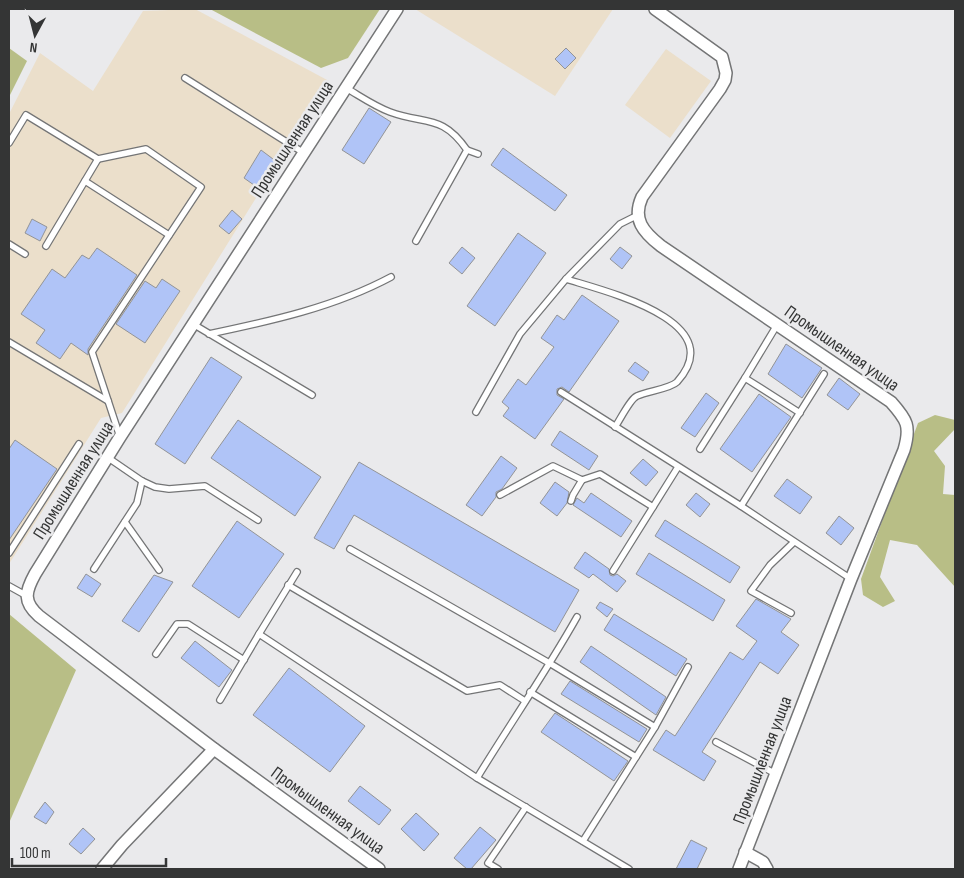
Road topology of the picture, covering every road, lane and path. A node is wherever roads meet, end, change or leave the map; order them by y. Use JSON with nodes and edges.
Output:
{"nodes":[{"id":1,"x":397,"y":9,"type":"edge"},
{"id":2,"x":655,"y":9,"type":"edge"},
{"id":3,"x":185,"y":78,"type":"dead end"},
{"id":4,"x":346,"y":88,"type":"junction"},
{"id":5,"x":9,"y":143,"type":"edge"},
{"id":6,"x":467,"y":150,"type":"junction"},
{"id":7,"x":304,"y":153,"type":"junction"},
{"id":8,"x":478,"y":154,"type":"dead end"},
{"id":9,"x":98,"y":159,"type":"junction"},
{"id":10,"x":85,"y":181,"type":"junction"},
{"id":11,"x":638,"y":215,"type":"junction"},
{"id":12,"x":169,"y":235,"type":"junction"},
{"id":13,"x":416,"y":241,"type":"dead end"},
{"id":14,"x":9,"y":244,"type":"edge"},
{"id":15,"x":46,"y":246,"type":"dead end"},
{"id":16,"x":25,"y":254,"type":"dead end"},
{"id":17,"x":391,"y":278,"type":"dead end"},
{"id":18,"x":566,"y":279,"type":"junction"},
{"id":19,"x":193,"y":324,"type":"junction"},
{"id":20,"x":777,"y":325,"type":"junction"},
{"id":21,"x":209,"y":334,"type":"junction"},
{"id":22,"x":9,"y":342,"type":"edge"},
{"id":23,"x":824,"y":374,"type":"dead end"},
{"id":24,"x":745,"y":378,"type":"junction"},
{"id":25,"x":561,"y":392,"type":"dead end"},
{"id":26,"x":312,"y":395,"type":"dead end"},
{"id":27,"x":108,"y":402,"type":"junction"},
{"id":28,"x":476,"y":412,"type":"dead end"},
{"id":29,"x":800,"y":413,"type":"junction"},
{"id":30,"x":615,"y":427,"type":"junction"},
{"id":31,"x":120,"y":437,"type":"junction"},
{"id":32,"x":79,"y":444,"type":"dead end"},
{"id":33,"x":700,"y":449,"type":"dead end"},
{"id":34,"x":108,"y":457,"type":"junction"},
{"id":35,"x":678,"y":467,"type":"junction"},
{"id":36,"x":582,"y":480,"type":"junction"},
{"id":37,"x":142,"y":481,"type":"junction"},
{"id":38,"x":500,"y":495,"type":"dead end"},
{"id":39,"x":571,"y":500,"type":"dead end"},
{"id":40,"x":741,"y":506,"type":"junction"},
{"id":41,"x":653,"y":508,"type":"junction"},
{"id":42,"x":258,"y":520,"type":"dead end"},
{"id":43,"x":125,"y":522,"type":"junction"},
{"id":44,"x":794,"y":542,"type":"junction"},
{"id":45,"x":350,"y":549,"type":"dead end"},
{"id":46,"x":9,"y":553,"type":"edge"},
{"id":47,"x":94,"y":569,"type":"dead end"},
{"id":48,"x":159,"y":570,"type":"dead end"},
{"id":49,"x":612,"y":571,"type":"dead end"},
{"id":50,"x":297,"y":572,"type":"dead end"},
{"id":51,"x":851,"y":579,"type":"junction"},
{"id":52,"x":288,"y":585,"type":"junction"},
{"id":53,"x":9,"y":586,"type":"edge"},
{"id":54,"x":27,"y":596,"type":"junction"},
{"id":55,"x":791,"y":614,"type":"dead end"},
{"id":56,"x":578,"y":617,"type":"dead end"},
{"id":57,"x":259,"y":634,"type":"junction"},
{"id":58,"x":156,"y":654,"type":"dead end"},
{"id":59,"x":244,"y":660,"type":"junction"},
{"id":60,"x":551,"y":664,"type":"junction"},
{"id":61,"x":688,"y":667,"type":"dead end"},
{"id":62,"x":530,"y":692,"type":"junction"},
{"id":63,"x":220,"y":700,"type":"dead end"},
{"id":64,"x":525,"y":702,"type":"junction"},
{"id":65,"x":655,"y":727,"type":"junction"},
{"id":66,"x":716,"y":742,"type":"dead end"},
{"id":67,"x":214,"y":749,"type":"junction"},
{"id":68,"x":636,"y":757,"type":"junction"},
{"id":69,"x":776,"y":774,"type":"junction"},
{"id":70,"x":477,"y":778,"type":"junction"},
{"id":71,"x":526,"y":807,"type":"junction"},
{"id":72,"x":583,"y":841,"type":"junction"},
{"id":73,"x":745,"y":852,"type":"junction"},
{"id":74,"x":102,"y":869,"type":"edge"},
{"id":75,"x":379,"y":869,"type":"edge"},
{"id":76,"x":498,"y":869,"type":"edge"},
{"id":77,"x":629,"y":869,"type":"edge"},
{"id":78,"x":739,"y":869,"type":"edge"},
{"id":79,"x":767,"y":869,"type":"edge"}],
"edges":[{"from":1,"to":4,"type":"street","name":"Промышленная улица"},
{"from":2,"to":11,"type":"street"},
{"from":3,"to":7,"type":"lane"},
{"from":4,"to":6,"type":"lane"},
{"from":4,"to":7,"type":"street","name":"Промышленная улица"},
{"from":5,"to":9,"type":"lane"},
{"from":6,"to":8,"type":"lane"},
{"from":6,"to":13,"type":"lane"},
{"from":7,"to":19,"type":"street","name":"Промышленная улица"},
{"from":9,"to":10,"type":"lane"},
{"from":9,"to":12,"type":"lane"},
{"from":10,"to":12,"type":"lane"},
{"from":10,"to":15,"type":"lane"},
{"from":11,"to":18,"type":"lane"},
{"from":11,"to":20,"type":"street","name":"Промышленная улица"},
{"from":12,"to":27,"type":"lane"},
{"from":14,"to":16,"type":"lane"},
{"from":17,"to":21,"type":"lane"},
{"from":18,"to":28,"type":"lane"},
{"from":18,"to":30,"type":"lane"},
{"from":19,"to":21,"type":"lane"},
{"from":19,"to":31,"type":"street","name":"Промышленная улица"},
{"from":20,"to":24,"type":"lane"},
{"from":20,"to":51,"type":"street","name":"Промышленная улица"},
{"from":21,"to":26,"type":"lane"},
{"from":22,"to":27,"type":"lane"},
{"from":23,"to":29,"type":"lane"},
{"from":24,"to":29,"type":"lane"},
{"from":24,"to":33,"type":"lane"},
{"from":25,"to":30,"type":"lane"},
{"from":27,"to":31,"type":"lane"},
{"from":29,"to":40,"type":"lane"},
{"from":30,"to":35,"type":"lane"},
{"from":31,"to":34,"type":"street","name":"Промышленная улица"},
{"from":32,"to":46,"type":"lane"},
{"from":34,"to":37,"type":"lane"},
{"from":34,"to":54,"type":"street","name":"Промышленная улица"},
{"from":35,"to":40,"type":"lane"},
{"from":35,"to":41,"type":"lane"},
{"from":36,"to":38,"type":"lane"},
{"from":36,"to":39,"type":"lane"},
{"from":36,"to":41,"type":"lane"},
{"from":37,"to":42,"type":"lane"},
{"from":37,"to":43,"type":"lane"},
{"from":40,"to":44,"type":"lane"},
{"from":41,"to":49,"type":"lane"},
{"from":43,"to":47,"type":"lane"},
{"from":43,"to":48,"type":"lane"},
{"from":44,"to":51,"type":"lane"},
{"from":44,"to":55,"type":"lane"},
{"from":45,"to":60,"type":"lane"},
{"from":50,"to":52,"type":"lane"},
{"from":51,"to":69,"type":"street","name":"Промышленная улица"},
{"from":52,"to":57,"type":"lane"},
{"from":52,"to":64,"type":"lane"},
{"from":53,"to":54,"type":"lane"},
{"from":54,"to":67,"type":"street","name":"Промышленная улица"},
{"from":56,"to":60,"type":"lane"},
{"from":57,"to":59,"type":"lane"},
{"from":57,"to":70,"type":"lane"},
{"from":58,"to":59,"type":"lane"},
{"from":59,"to":63,"type":"lane"},
{"from":60,"to":62,"type":"lane"},
{"from":60,"to":65,"type":"lane"},
{"from":61,"to":65,"type":"lane"},
{"from":62,"to":64,"type":"lane"},
{"from":62,"to":68,"type":"lane"},
{"from":64,"to":70,"type":"lane"},
{"from":65,"to":68,"type":"lane"},
{"from":66,"to":69,"type":"lane"},
{"from":67,"to":74,"type":"street"},
{"from":67,"to":75,"type":"street","name":"Промышленная улица"},
{"from":68,"to":72,"type":"lane"},
{"from":69,"to":73,"type":"street","name":"Промышленная улица"},
{"from":70,"to":71,"type":"lane"},
{"from":71,"to":72,"type":"lane"},
{"from":71,"to":76,"type":"lane"},
{"from":72,"to":77,"type":"lane"},
{"from":73,"to":78,"type":"street","name":"Промышленная улица"},
{"from":73,"to":79,"type":"street"}]}
